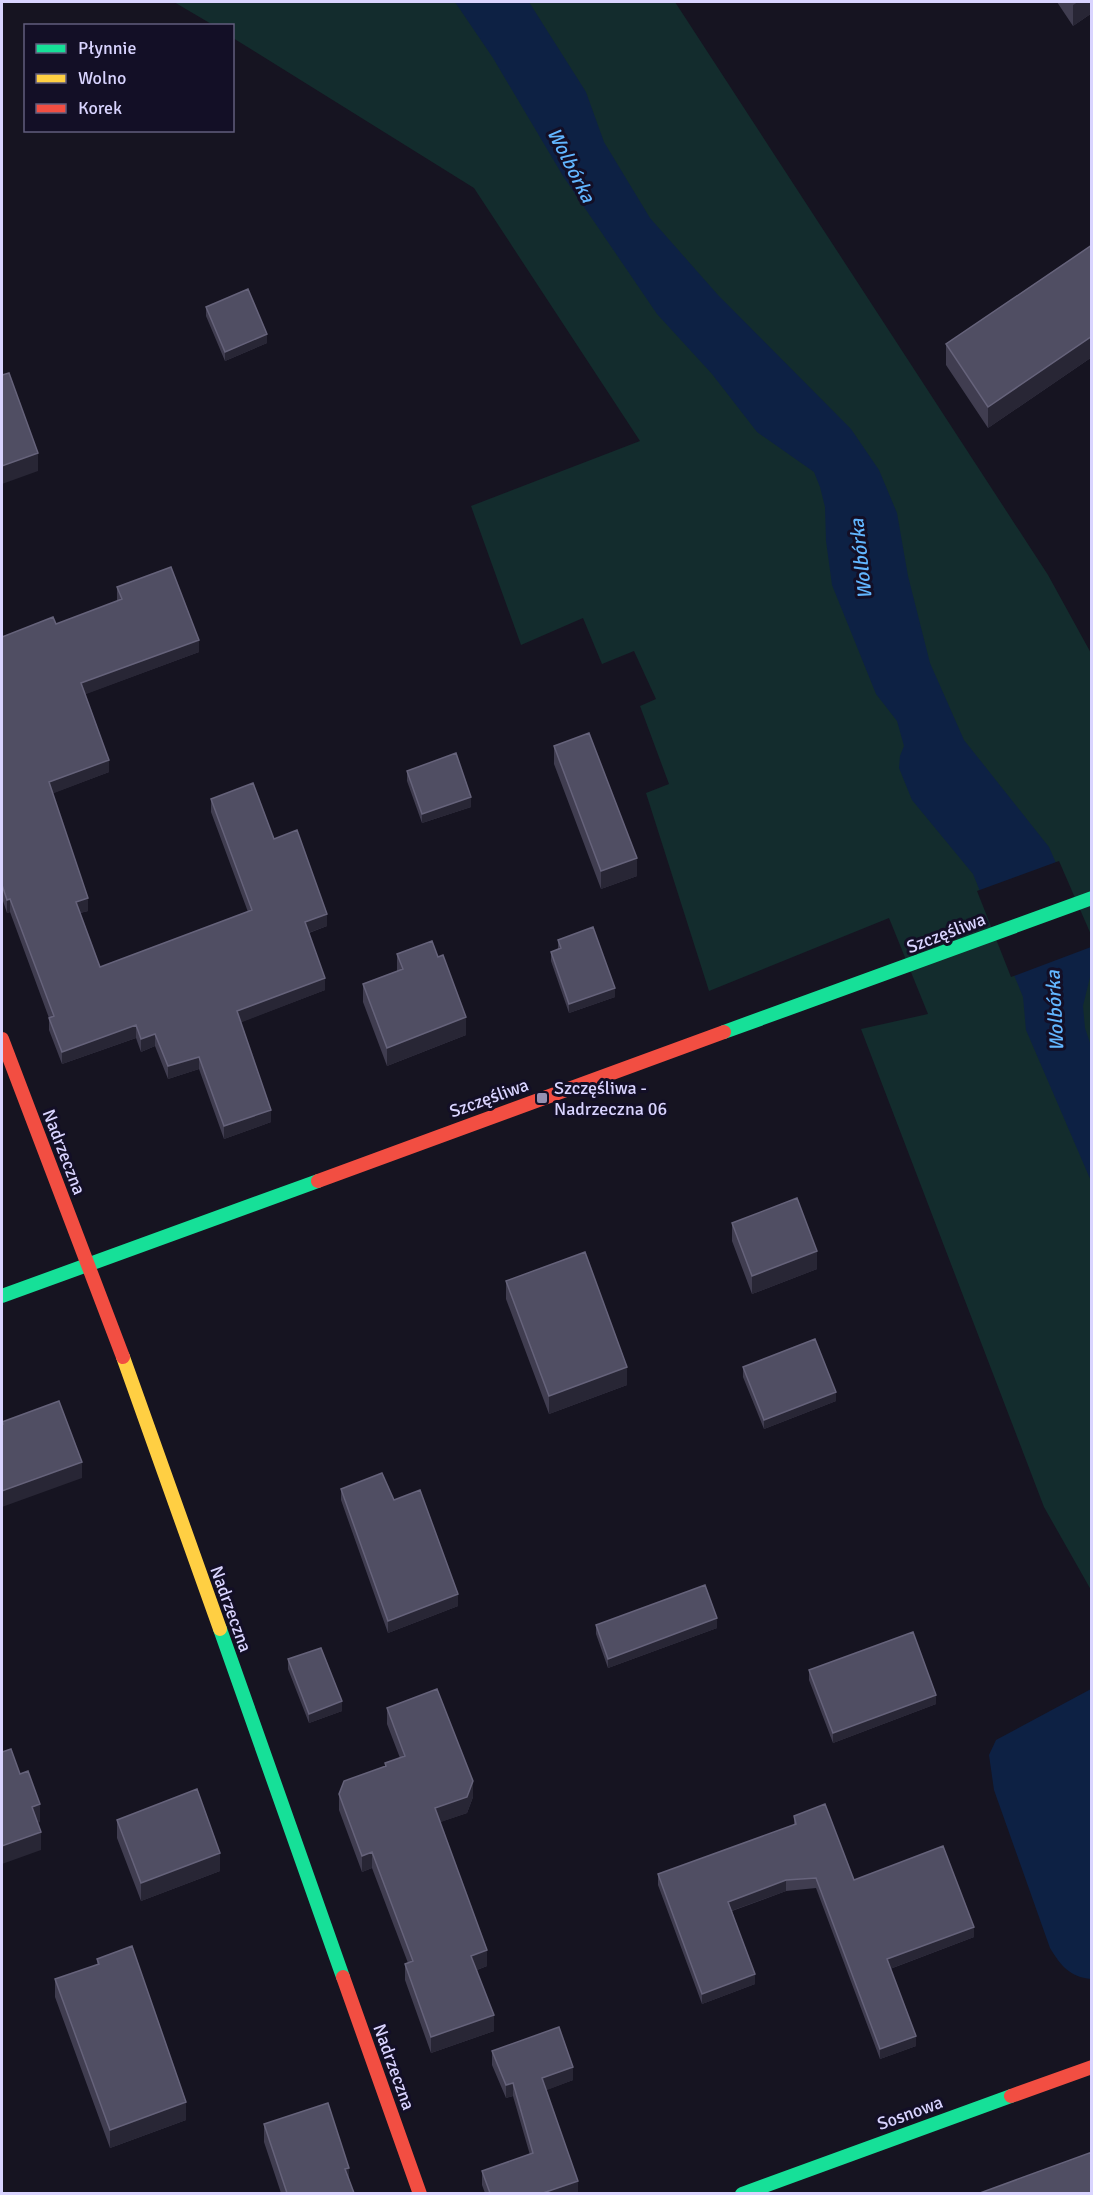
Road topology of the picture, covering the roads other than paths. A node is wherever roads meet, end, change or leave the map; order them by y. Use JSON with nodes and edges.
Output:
{"nodes":[{"id":1,"x":1092,"y":898,"type":"edge"},
{"id":2,"x":2,"y":1039,"type":"edge"},
{"id":3,"x":88,"y":1264,"type":"junction"},
{"id":4,"x":2,"y":1296,"type":"edge"},
{"id":5,"x":1092,"y":2067,"type":"edge"},
{"id":6,"x":420,"y":2193,"type":"edge"},
{"id":7,"x":742,"y":2193,"type":"edge"}],
"edges":[{"from":1,"to":3,"type":"street","name":"Szczęśliwa"},
{"from":2,"to":3,"type":"street","name":"Nadrzeczna"},
{"from":3,"to":4,"type":"street","name":"Szczęśliwa"},
{"from":3,"to":6,"type":"street","name":"Nadrzeczna"},
{"from":5,"to":7,"type":"street","name":"Sosnowa"}]}
